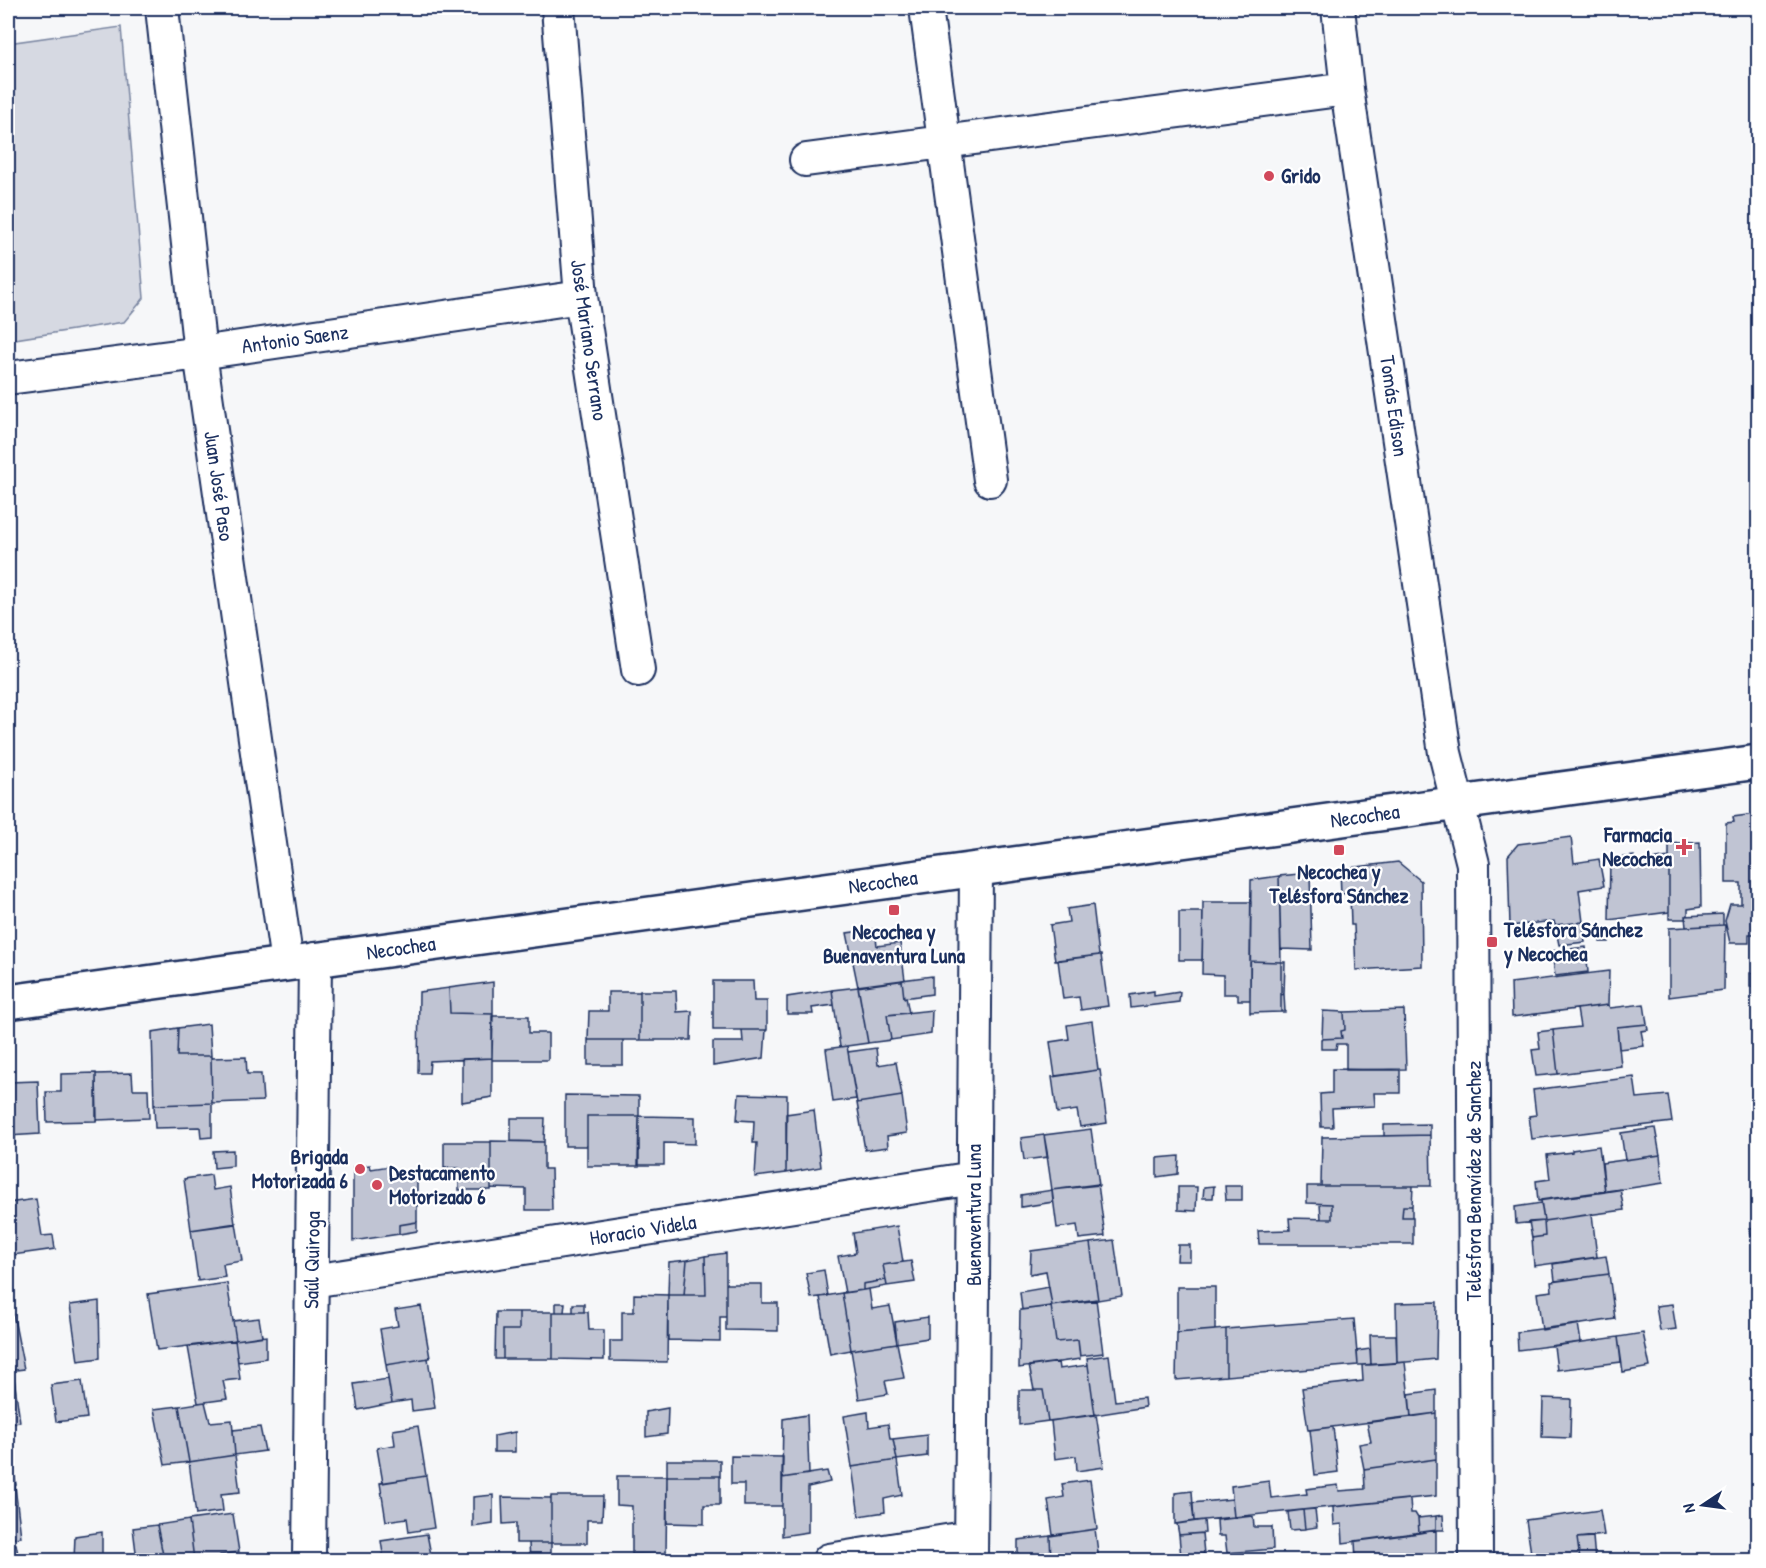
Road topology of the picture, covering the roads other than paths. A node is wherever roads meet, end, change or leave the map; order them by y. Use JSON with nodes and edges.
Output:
{"nodes":[{"id":1,"x":162,"y":8,"type":"edge"},
{"id":2,"x":558,"y":8,"type":"edge"},
{"id":3,"x":926,"y":8,"type":"edge"},
{"id":4,"x":1338,"y":8,"type":"edge"},
{"id":5,"x":1347,"y":89,"type":"junction"},
{"id":6,"x":943,"y":143,"type":"junction"},
{"id":7,"x":806,"y":160,"type":"dead end"},
{"id":8,"x":581,"y":297,"type":"junction"},
{"id":9,"x":200,"y":353,"type":"junction"},
{"id":10,"x":8,"y":378,"type":"edge"},
{"id":11,"x":990,"y":480,"type":"dead end"},
{"id":12,"x":638,"y":670,"type":"dead end"},
{"id":13,"x":1758,"y":762,"type":"edge"},
{"id":14,"x":1458,"y":803,"type":"junction"},
{"id":15,"x":976,"y":869,"type":"junction"},
{"id":16,"x":301,"y":961,"type":"junction"},
{"id":17,"x":8,"y":1002,"type":"edge"},
{"id":18,"x":974,"y":1178,"type":"junction"},
{"id":19,"x":312,"y":1281,"type":"junction"},
{"id":20,"x":971,"y":1549,"type":"edge"},
{"id":21,"x":309,"y":1560,"type":"edge"},
{"id":22,"x":829,"y":1560,"type":"edge"},
{"id":23,"x":1476,"y":1560,"type":"edge"}],
"edges":[{"from":1,"to":9,"type":"street","name":"Juan José Paso"},
{"from":2,"to":8,"type":"street","name":"José Mariano Serrano"},
{"from":3,"to":6,"type":"street"},
{"from":4,"to":5,"type":"street","name":"Tomás Edison"},
{"from":5,"to":6,"type":"street"},
{"from":5,"to":14,"type":"street","name":"Tomás Edison"},
{"from":6,"to":7,"type":"street"},
{"from":6,"to":11,"type":"street"},
{"from":8,"to":9,"type":"street","name":"Antonio Saenz"},
{"from":8,"to":12,"type":"street","name":"José Mariano Serrano"},
{"from":9,"to":10,"type":"street","name":"Antonio Saenz"},
{"from":9,"to":16,"type":"street","name":"Juan José Paso"},
{"from":13,"to":14,"type":"main road","name":"Necochea"},
{"from":14,"to":15,"type":"main road","name":"Necochea"},
{"from":14,"to":23,"type":"street","name":"Telésfora Benavídez de Sanchez"},
{"from":15,"to":16,"type":"main road","name":"Necochea"},
{"from":15,"to":18,"type":"street","name":"Buenaventura Luna"},
{"from":16,"to":17,"type":"main road","name":"Necochea"},
{"from":16,"to":19,"type":"street","name":"Saúl Quiroga"},
{"from":18,"to":19,"type":"street","name":"Horacio Videla"},
{"from":18,"to":20,"type":"street","name":"Buenaventura Luna"},
{"from":19,"to":21,"type":"street","name":"Saúl Quiroga"},
{"from":20,"to":22,"type":"street"}]}
